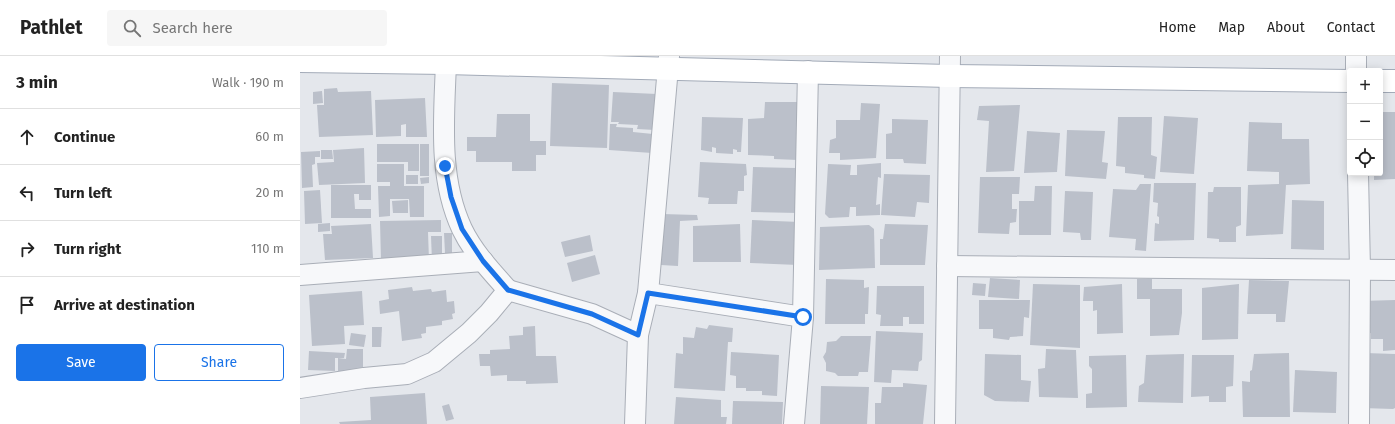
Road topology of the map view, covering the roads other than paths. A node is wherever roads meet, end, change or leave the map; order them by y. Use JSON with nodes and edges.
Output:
{"nodes":[{"id":1,"x":1356,"y":56,"type":"edge"},
{"id":2,"x":490,"y":60,"type":"edge"},
{"id":3,"x":300,"y":61,"type":"edge"},
{"id":4,"x":446,"y":63,"type":"junction"},
{"id":5,"x":668,"y":63,"type":"edge"},
{"id":6,"x":950,"y":66,"type":"edge"},
{"id":7,"x":1356,"y":68,"type":"edge"},
{"id":8,"x":808,"y":72,"type":"junction"},
{"id":9,"x":1347,"y":81,"type":"edge"},
{"id":10,"x":1383,"y":81,"type":"edge"},
{"id":11,"x":1395,"y":81,"type":"edge"},
{"id":12,"x":1358,"y":176,"type":"edge"},
{"id":13,"x":483,"y":261,"type":"junction"},
{"id":14,"x":947,"y":266,"type":"junction"},
{"id":15,"x":1360,"y":270,"type":"junction"},
{"id":16,"x":1395,"y":270,"type":"edge"},
{"id":17,"x":300,"y":274,"type":"edge"},
{"id":18,"x":508,"y":290,"type":"junction"},
{"id":19,"x":648,"y":293,"type":"junction"},
{"id":20,"x":803,"y":317,"type":"junction"},
{"id":21,"x":638,"y":335,"type":"junction"},
{"id":22,"x":300,"y":388,"type":"edge"},
{"id":23,"x":635,"y":424,"type":"edge"},
{"id":24,"x":794,"y":424,"type":"edge"},
{"id":25,"x":945,"y":424,"type":"edge"},
{"id":26,"x":1359,"y":424,"type":"edge"}],
"edges":[{"from":1,"to":7,"type":"street"},
{"from":2,"to":4,"type":"main road"},
{"from":2,"to":5,"type":"main road"},
{"from":3,"to":4,"type":"main road"},
{"from":4,"to":13,"type":"street"},
{"from":5,"to":8,"type":"main road"},
{"from":5,"to":19,"type":"street"},
{"from":6,"to":8,"type":"main road"},
{"from":6,"to":9,"type":"main road"},
{"from":6,"to":14,"type":"street"},
{"from":8,"to":20,"type":"street"},
{"from":10,"to":11,"type":"main road"},
{"from":12,"to":15,"type":"street"},
{"from":13,"to":17,"type":"street"},
{"from":13,"to":18,"type":"street"},
{"from":14,"to":15,"type":"street"},
{"from":14,"to":25,"type":"street"},
{"from":15,"to":16,"type":"street"},
{"from":15,"to":26,"type":"street"},
{"from":18,"to":21,"type":"street"},
{"from":18,"to":22,"type":"street"},
{"from":19,"to":20,"type":"street"},
{"from":19,"to":21,"type":"street"},
{"from":20,"to":24,"type":"street"},
{"from":21,"to":23,"type":"street"}]}
